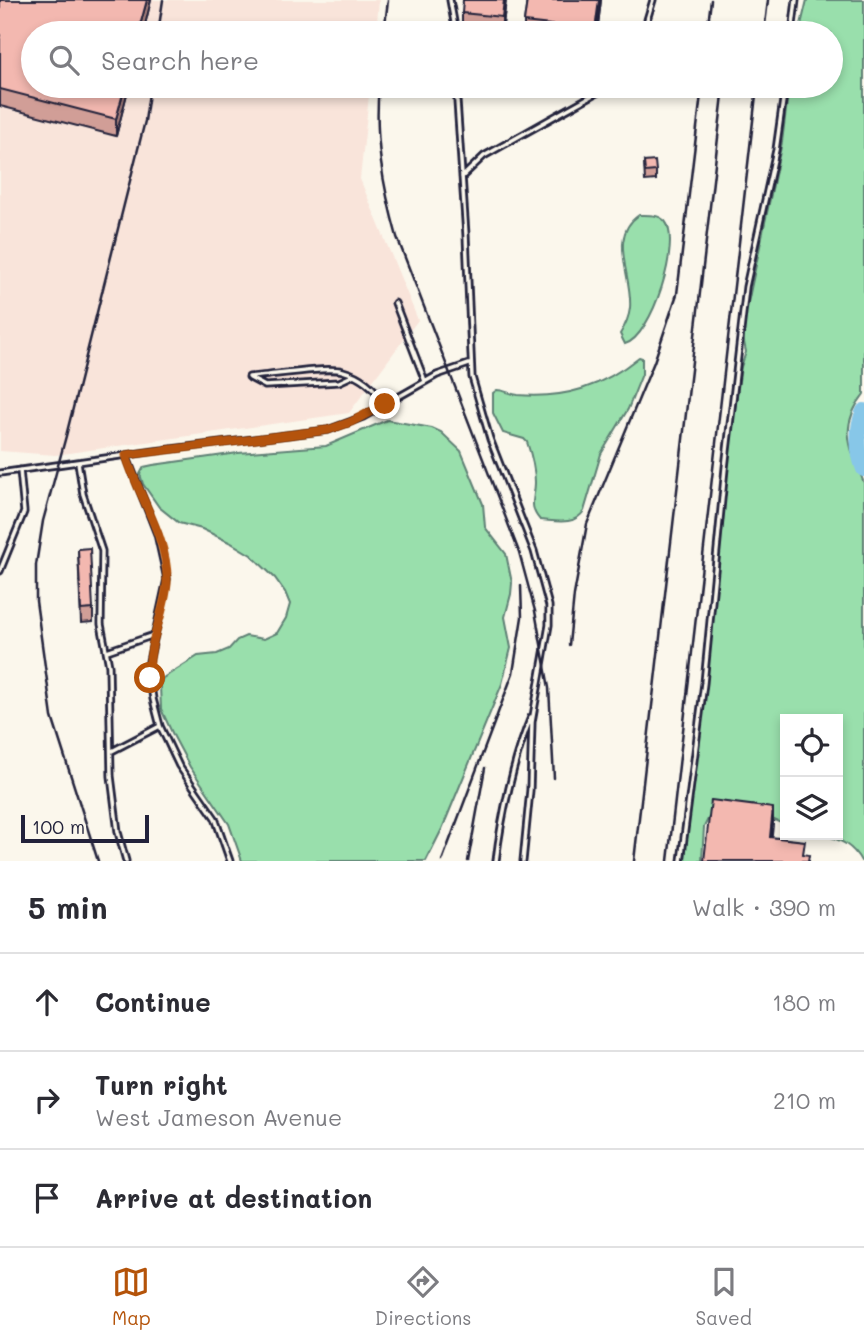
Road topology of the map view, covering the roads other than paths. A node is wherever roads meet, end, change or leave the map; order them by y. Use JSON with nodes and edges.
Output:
{"nodes":[{"id":1,"x":450,"y":0,"type":"edge"},
{"id":2,"x":653,"y":0,"type":"edge"},
{"id":3,"x":796,"y":0,"type":"edge"},
{"id":4,"x":454,"y":21,"type":"edge"},
{"id":5,"x":647,"y":21,"type":"edge"},
{"id":6,"x":793,"y":21,"type":"edge"},
{"id":7,"x":457,"y":98,"type":"edge"},
{"id":8,"x":588,"y":98,"type":"edge"},
{"id":9,"x":783,"y":98,"type":"edge"},
{"id":10,"x":462,"y":177,"type":"junction"},
{"id":11,"x":395,"y":303,"type":"dead end"},
{"id":12,"x":470,"y":364,"type":"junction"},
{"id":13,"x":352,"y":376,"type":"junction"},
{"id":14,"x":425,"y":381,"type":"junction"},
{"id":15,"x":385,"y":404,"type":"junction"},
{"id":16,"x":126,"y":455,"type":"junction"},
{"id":17,"x":78,"y":462,"type":"junction"},
{"id":18,"x":20,"y":470,"type":"junction"},
{"id":19,"x":0,"y":474,"type":"edge"},
{"id":20,"x":0,"y":558,"type":"edge"},
{"id":21,"x":6,"y":558,"type":"junction"},
{"id":22,"x":0,"y":571,"type":"edge"},
{"id":23,"x":155,"y":635,"type":"junction"},
{"id":24,"x":106,"y":652,"type":"junction"},
{"id":25,"x":533,"y":711,"type":"junction"},
{"id":26,"x":160,"y":726,"type":"junction"},
{"id":27,"x":111,"y":752,"type":"junction"},
{"id":28,"x":126,"y":861,"type":"edge"},
{"id":29,"x":230,"y":861,"type":"edge"},
{"id":30,"x":496,"y":861,"type":"edge"},
{"id":31,"x":523,"y":861,"type":"edge"},
{"id":32,"x":681,"y":861,"type":"edge"}],
"edges":[{"from":1,"to":4,"type":"lane"},
{"from":2,"to":5,"type":"lane"},
{"from":3,"to":6,"type":"lane"},
{"from":7,"to":10,"type":"lane"},
{"from":8,"to":10,"type":"lane"},
{"from":9,"to":32,"type":"lane"},
{"from":10,"to":12,"type":"lane"},
{"from":11,"to":14,"type":"lane"},
{"from":12,"to":14,"type":"lane"},
{"from":12,"to":25,"type":"lane"},
{"from":13,"to":13,"type":"lane"},
{"from":13,"to":15,"type":"lane"},
{"from":14,"to":15,"type":"lane"},
{"from":15,"to":16,"type":"lane"},
{"from":16,"to":17,"type":"lane"},
{"from":16,"to":23,"type":"lane"},
{"from":17,"to":18,"type":"lane"},
{"from":17,"to":24,"type":"lane"},
{"from":18,"to":19,"type":"lane"},
{"from":18,"to":21,"type":"lane"},
{"from":20,"to":21,"type":"lane"},
{"from":21,"to":22,"type":"lane"},
{"from":23,"to":24,"type":"lane"},
{"from":23,"to":26,"type":"lane"},
{"from":24,"to":27,"type":"lane"},
{"from":25,"to":30,"type":"lane"},
{"from":25,"to":31,"type":"lane"},
{"from":26,"to":27,"type":"lane"},
{"from":26,"to":29,"type":"lane"},
{"from":27,"to":28,"type":"lane"}]}
